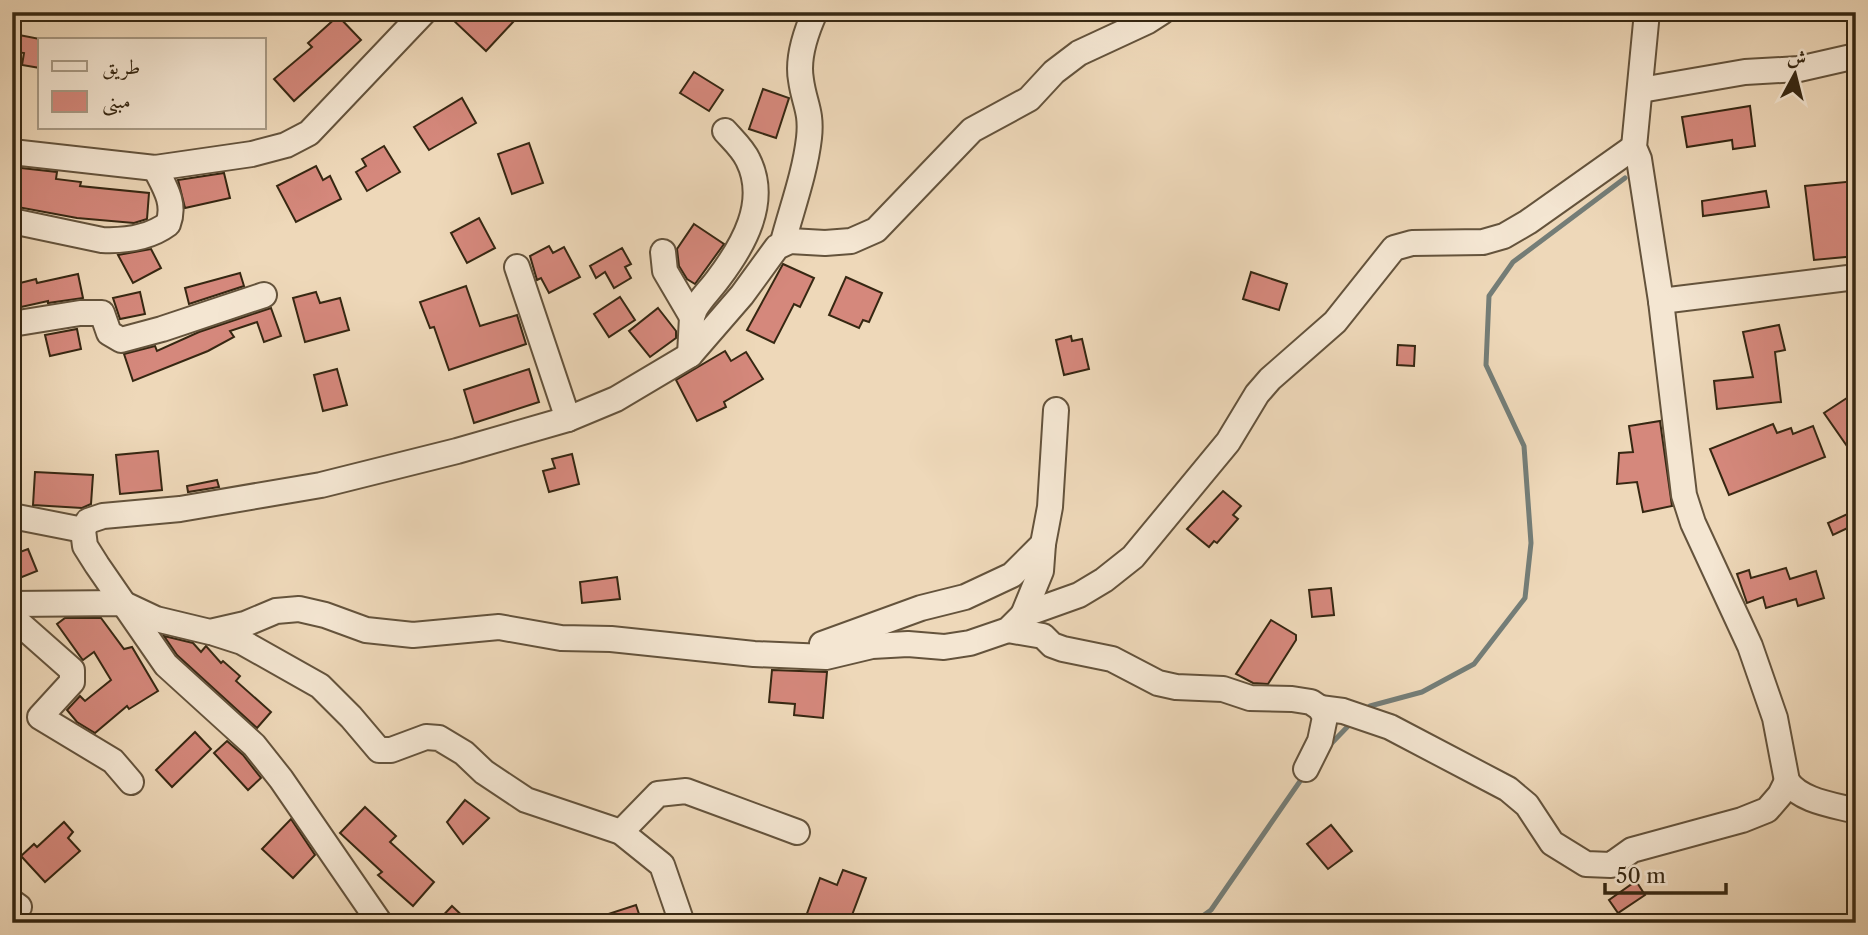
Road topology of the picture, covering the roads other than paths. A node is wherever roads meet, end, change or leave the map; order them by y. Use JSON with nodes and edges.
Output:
{"nodes":[{"id":1,"x":424,"y":12,"type":"edge"},
{"id":2,"x":815,"y":12,"type":"edge"},
{"id":3,"x":1161,"y":12,"type":"edge"},
{"id":4,"x":1647,"y":12,"type":"edge"},
{"id":5,"x":1856,"y":56,"type":"edge"},
{"id":6,"x":1641,"y":90,"type":"junction"},
{"id":7,"x":725,"y":131,"type":"dead end"},
{"id":8,"x":1634,"y":147,"type":"junction"},
{"id":9,"x":12,"y":152,"type":"edge"},
{"id":10,"x":155,"y":168,"type":"junction"},
{"id":11,"x":12,"y":221,"type":"edge"},
{"id":12,"x":783,"y":242,"type":"junction"},
{"id":13,"x":663,"y":252,"type":"dead end"},
{"id":14,"x":517,"y":267,"type":"dead end"},
{"id":15,"x":1856,"y":277,"type":"edge"},
{"id":16,"x":264,"y":295,"type":"dead end"},
{"id":17,"x":1661,"y":301,"type":"junction"},
{"id":18,"x":692,"y":317,"type":"junction"},
{"id":19,"x":12,"y":324,"type":"edge"},
{"id":20,"x":690,"y":355,"type":"junction"},
{"id":21,"x":1056,"y":410,"type":"dead end"},
{"id":22,"x":568,"y":419,"type":"junction"},
{"id":23,"x":12,"y":516,"type":"edge"},
{"id":24,"x":83,"y":530,"type":"junction"},
{"id":25,"x":1043,"y":544,"type":"junction"},
{"id":26,"x":122,"y":603,"type":"junction"},
{"id":27,"x":12,"y":604,"type":"edge"},
{"id":28,"x":12,"y":617,"type":"edge"},
{"id":29,"x":1016,"y":622,"type":"junction"},
{"id":30,"x":210,"y":632,"type":"junction"},
{"id":31,"x":774,"y":654,"type":"junction"},
{"id":32,"x":1320,"y":708,"type":"junction"},
{"id":33,"x":1306,"y":769,"type":"dead end"},
{"id":34,"x":1787,"y":780,"type":"junction"},
{"id":35,"x":131,"y":782,"type":"dead end"},
{"id":36,"x":1856,"y":811,"type":"edge"},
{"id":37,"x":621,"y":832,"type":"junction"},
{"id":38,"x":797,"y":832,"type":"dead end"},
{"id":39,"x":380,"y":923,"type":"edge"},
{"id":40,"x":682,"y":923,"type":"edge"}],
"edges":[{"from":1,"to":10,"type":"street"},
{"from":2,"to":12,"type":"street"},
{"from":3,"to":12,"type":"street"},
{"from":4,"to":6,"type":"street"},
{"from":5,"to":6,"type":"street"},
{"from":6,"to":8,"type":"street"},
{"from":7,"to":18,"type":"street"},
{"from":8,"to":17,"type":"street"},
{"from":8,"to":29,"type":"street"},
{"from":9,"to":10,"type":"street"},
{"from":10,"to":11,"type":"street"},
{"from":12,"to":20,"type":"street"},
{"from":13,"to":18,"type":"street"},
{"from":14,"to":22,"type":"street"},
{"from":15,"to":17,"type":"street"},
{"from":16,"to":19,"type":"street"},
{"from":17,"to":34,"type":"street"},
{"from":18,"to":20,"type":"street"},
{"from":20,"to":22,"type":"street"},
{"from":21,"to":25,"type":"street"},
{"from":22,"to":24,"type":"street"},
{"from":23,"to":24,"type":"street"},
{"from":24,"to":26,"type":"street"},
{"from":25,"to":29,"type":"street"},
{"from":25,"to":31,"type":"street"},
{"from":26,"to":27,"type":"street"},
{"from":26,"to":30,"type":"street"},
{"from":26,"to":39,"type":"street"},
{"from":28,"to":35,"type":"street"},
{"from":29,"to":31,"type":"street"},
{"from":29,"to":32,"type":"street"},
{"from":30,"to":31,"type":"street"},
{"from":30,"to":37,"type":"street"},
{"from":32,"to":33,"type":"street"},
{"from":32,"to":34,"type":"street"},
{"from":34,"to":36,"type":"street"},
{"from":37,"to":38,"type":"street"},
{"from":37,"to":40,"type":"street"}]}
